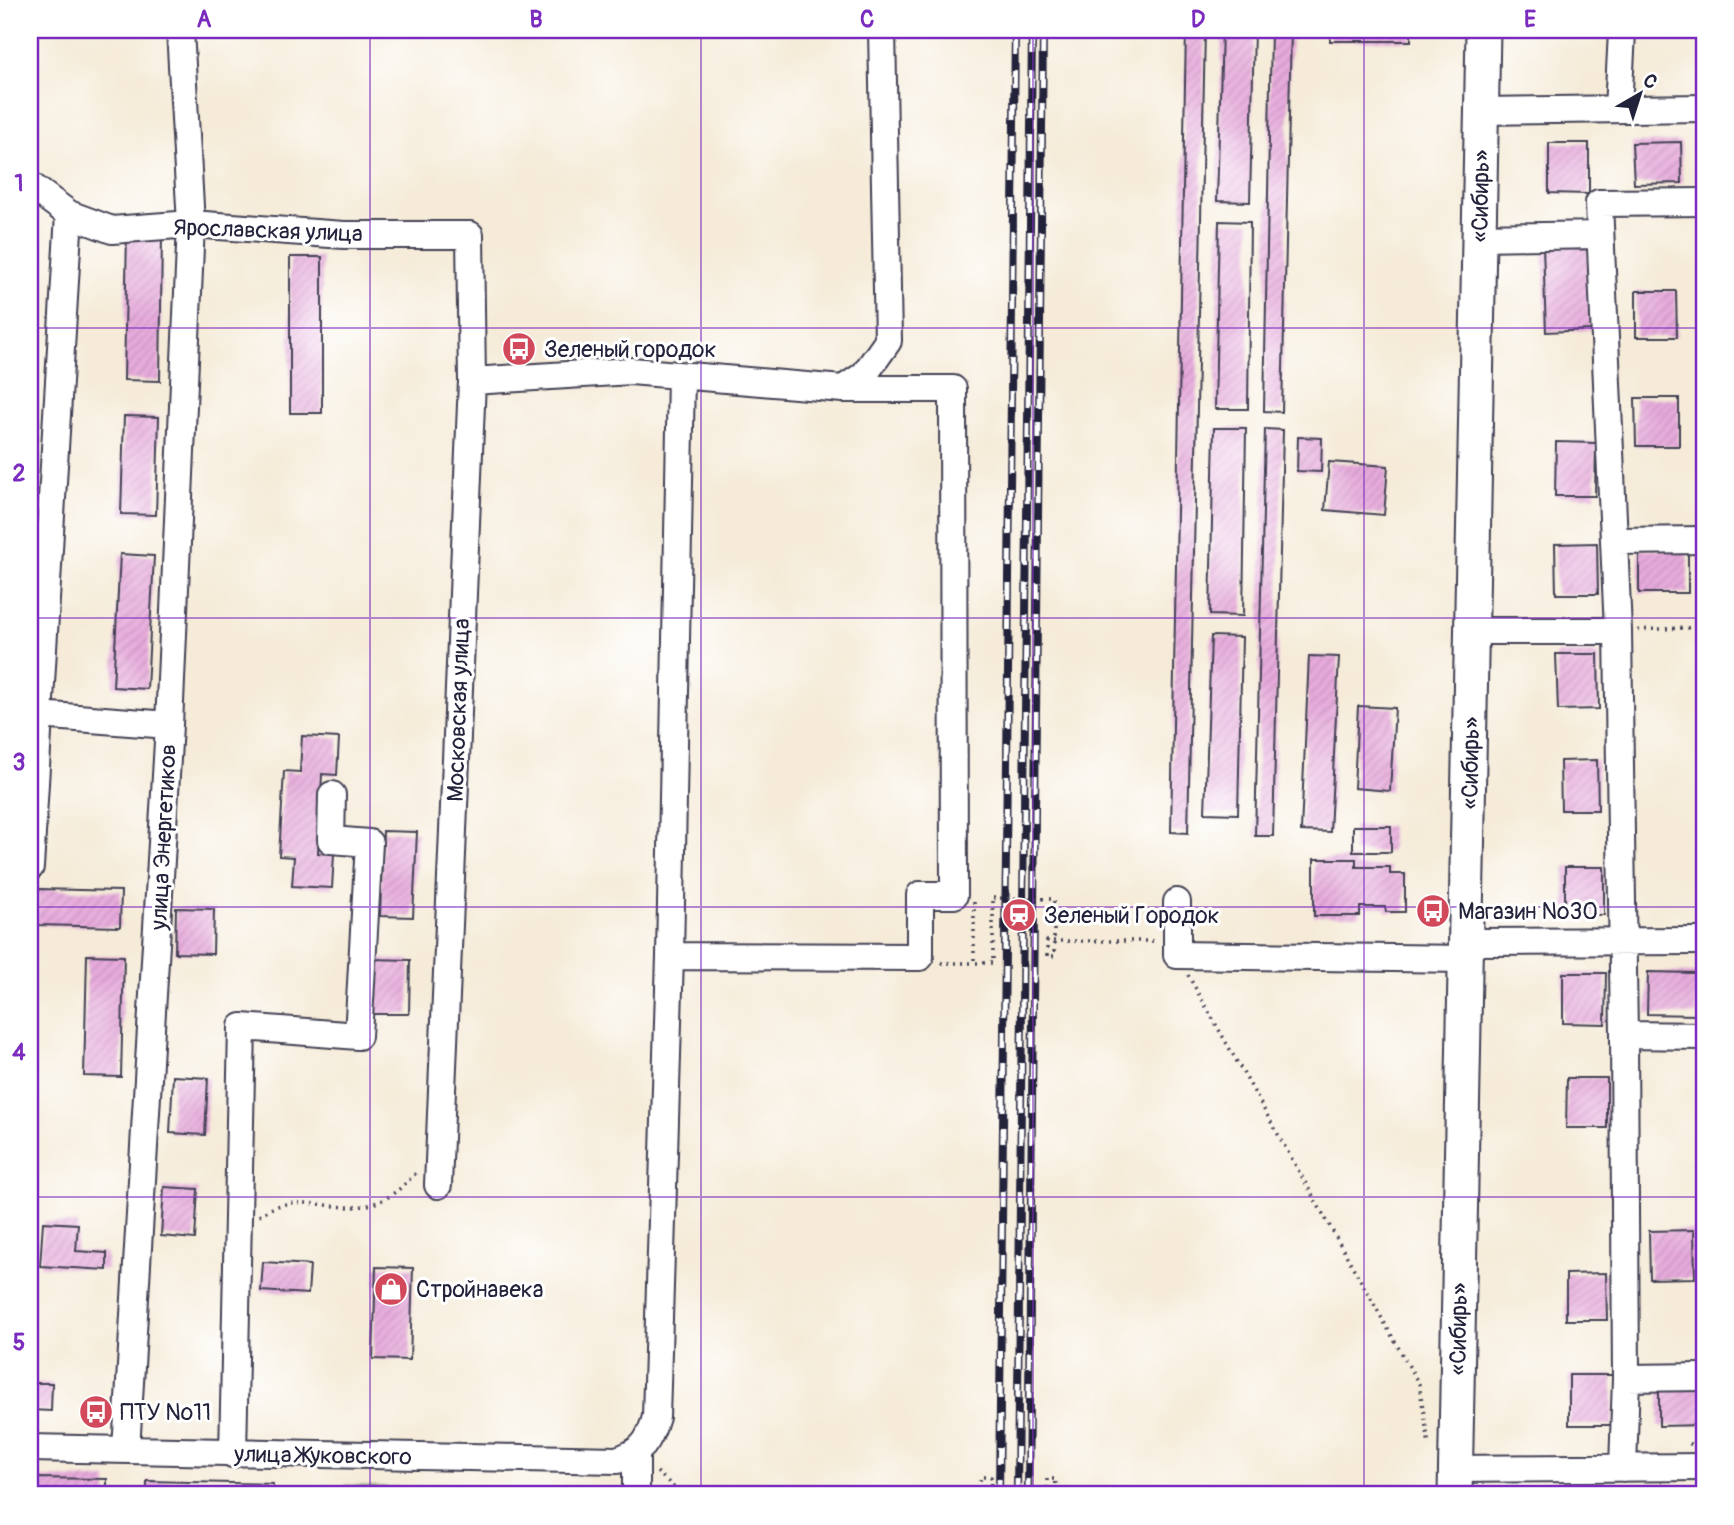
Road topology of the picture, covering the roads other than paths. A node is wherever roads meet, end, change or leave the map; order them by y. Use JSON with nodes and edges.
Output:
{"nodes":[{"id":1,"x":180,"y":30,"type":"edge"},
{"id":2,"x":882,"y":30,"type":"edge"},
{"id":3,"x":1483,"y":30,"type":"edge"},
{"id":4,"x":1622,"y":32,"type":"dead end"},
{"id":5,"x":1704,"y":107,"type":"edge"},
{"id":6,"x":1618,"y":109,"type":"junction"},
{"id":7,"x":1482,"y":111,"type":"junction"},
{"id":8,"x":30,"y":185,"type":"edge"},
{"id":9,"x":1704,"y":202,"type":"edge"},
{"id":10,"x":69,"y":214,"type":"junction"},
{"id":11,"x":191,"y":224,"type":"junction"},
{"id":12,"x":1600,"y":234,"type":"junction"},
{"id":13,"x":470,"y":235,"type":"joint"},
{"id":14,"x":1480,"y":237,"type":"junction"},
{"id":15,"x":681,"y":376,"type":"junction"},
{"id":16,"x":472,"y":381,"type":"junction"},
{"id":17,"x":843,"y":389,"type":"junction"},
{"id":18,"x":1704,"y":540,"type":"edge"},
{"id":19,"x":1615,"y":541,"type":"junction"},
{"id":20,"x":1473,"y":631,"type":"junction"},
{"id":21,"x":1618,"y":631,"type":"junction"},
{"id":22,"x":38,"y":715,"type":"junction"},
{"id":23,"x":170,"y":725,"type":"junction"},
{"id":24,"x":332,"y":795,"type":"dead end"},
{"id":25,"x":30,"y":867,"type":"edge"},
{"id":26,"x":1177,"y":902,"type":"dead end"},
{"id":27,"x":1704,"y":941,"type":"edge"},
{"id":28,"x":1623,"y":942,"type":"junction"},
{"id":29,"x":1466,"y":951,"type":"junction"},
{"id":30,"x":670,"y":956,"type":"junction"},
{"id":31,"x":1624,"y":1035,"type":"junction"},
{"id":32,"x":1704,"y":1036,"type":"edge"},
{"id":33,"x":438,"y":1185,"type":"dead end"},
{"id":34,"x":1704,"y":1377,"type":"edge"},
{"id":35,"x":1626,"y":1378,"type":"junction"},
{"id":36,"x":30,"y":1448,"type":"edge"},
{"id":37,"x":125,"y":1450,"type":"junction"},
{"id":38,"x":233,"y":1454,"type":"junction"},
{"id":39,"x":626,"y":1457,"type":"junction"},
{"id":40,"x":1704,"y":1467,"type":"edge"},
{"id":41,"x":1623,"y":1468,"type":"junction"},
{"id":42,"x":1455,"y":1482,"type":"edge"},
{"id":43,"x":636,"y":1495,"type":"edge"}],
"edges":[{"from":1,"to":11,"type":"street","name":"улица Энергетиков"},
{"from":2,"to":17,"type":"street"},
{"from":3,"to":7,"type":"main road","name":"«Сибирь»"},
{"from":4,"to":6,"type":"street"},
{"from":5,"to":6,"type":"street"},
{"from":6,"to":7,"type":"street"},
{"from":7,"to":14,"type":"main road","name":"«Сибирь»"},
{"from":8,"to":10,"type":"street","name":"Ярославская улица"},
{"from":9,"to":12,"type":"street"},
{"from":10,"to":11,"type":"street","name":"Ярославская улица"},
{"from":10,"to":22,"type":"street"},
{"from":11,"to":13,"type":"street","name":"Ярославская улица"},
{"from":11,"to":23,"type":"street","name":"улица Энергетиков"},
{"from":12,"to":14,"type":"street"},
{"from":12,"to":19,"type":"street"},
{"from":13,"to":16,"type":"street","name":"Московская улица"},
{"from":14,"to":20,"type":"main road","name":"«Сибирь»"},
{"from":15,"to":16,"type":"street"},
{"from":15,"to":17,"type":"street"},
{"from":15,"to":30,"type":"street"},
{"from":16,"to":33,"type":"street","name":"Московская улица"},
{"from":17,"to":30,"type":"street"},
{"from":18,"to":19,"type":"street"},
{"from":19,"to":21,"type":"street"},
{"from":20,"to":21,"type":"street"},
{"from":20,"to":29,"type":"main road","name":"«Сибирь»"},
{"from":21,"to":28,"type":"street"},
{"from":22,"to":23,"type":"street"},
{"from":22,"to":25,"type":"street"},
{"from":23,"to":37,"type":"street","name":"улица Энергетиков"},
{"from":24,"to":38,"type":"street"},
{"from":26,"to":29,"type":"street"},
{"from":27,"to":28,"type":"street"},
{"from":28,"to":29,"type":"street"},
{"from":28,"to":31,"type":"street"},
{"from":29,"to":42,"type":"main road","name":"«Сибирь»"},
{"from":30,"to":39,"type":"street"},
{"from":31,"to":32,"type":"street"},
{"from":31,"to":35,"type":"street"},
{"from":34,"to":35,"type":"street"},
{"from":35,"to":41,"type":"street"},
{"from":36,"to":37,"type":"street","name":"улица Жуковского"},
{"from":37,"to":38,"type":"street","name":"улица Жуковского"},
{"from":38,"to":39,"type":"street","name":"улица Жуковского"},
{"from":39,"to":43,"type":"street"},
{"from":40,"to":41,"type":"street"},
{"from":41,"to":42,"type":"street"}]}
